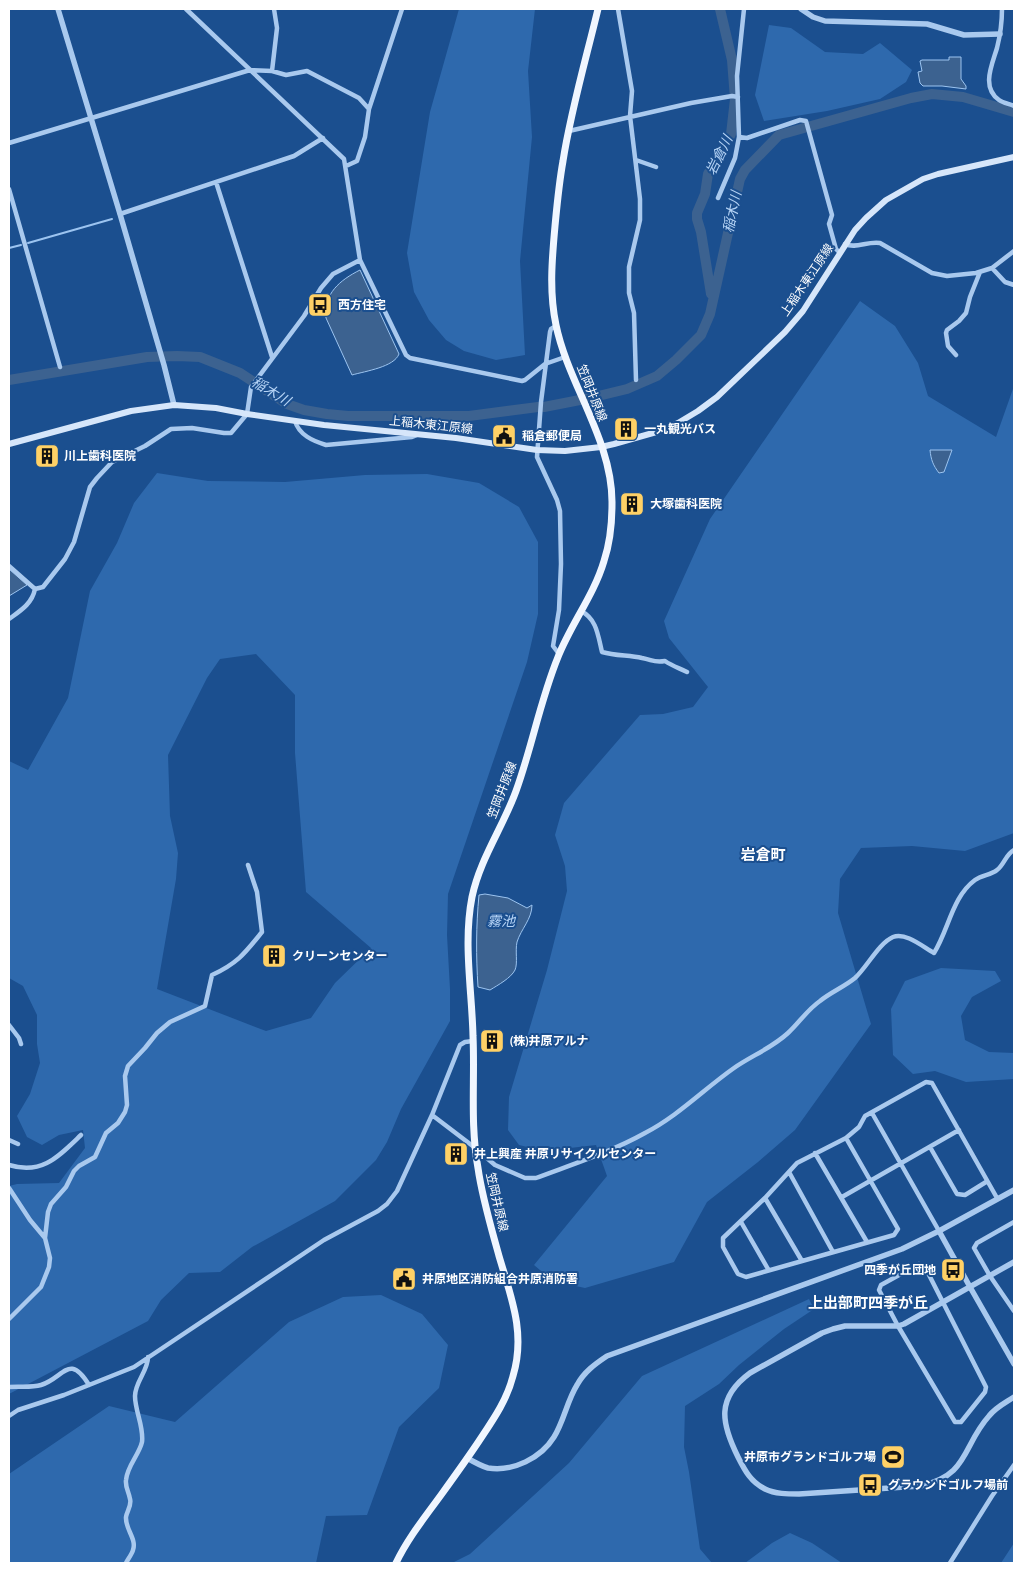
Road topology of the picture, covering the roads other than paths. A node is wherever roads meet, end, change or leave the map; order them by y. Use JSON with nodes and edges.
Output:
{"nodes":[{"id":1,"x":58,"y":9,"type":"edge"},
{"id":2,"x":186,"y":9,"type":"edge"},
{"id":3,"x":274,"y":9,"type":"edge"},
{"id":4,"x":402,"y":9,"type":"edge"},
{"id":5,"x":598,"y":9,"type":"edge"},
{"id":6,"x":618,"y":9,"type":"edge"},
{"id":7,"x":744,"y":9,"type":"edge"},
{"id":8,"x":801,"y":9,"type":"edge"},
{"id":9,"x":1002,"y":9,"type":"edge"},
{"id":10,"x":1000,"y":34,"type":"junction"},
{"id":11,"x":250,"y":70,"type":"junction"},
{"id":12,"x":272,"y":71,"type":"junction"},
{"id":13,"x":735,"y":97,"type":"junction"},
{"id":14,"x":1014,"y":106,"type":"edge"},
{"id":15,"x":369,"y":110,"type":"junction"},
{"id":16,"x":630,"y":116,"type":"junction"},
{"id":17,"x":91,"y":118,"type":"junction"},
{"id":18,"x":569,"y":131,"type":"junction"},
{"id":19,"x":739,"y":137,"type":"junction"},
{"id":20,"x":323,"y":138,"type":"junction"},
{"id":21,"x":9,"y":143,"type":"edge"},
{"id":22,"x":1014,"y":157,"type":"edge"},
{"id":23,"x":636,"y":160,"type":"junction"},
{"id":24,"x":346,"y":166,"type":"junction"},
{"id":25,"x":656,"y":167,"type":"dead end"},
{"id":26,"x":216,"y":182,"type":"junction"},
{"id":27,"x":9,"y":189,"type":"edge"},
{"id":28,"x":718,"y":198,"type":"dead end"},
{"id":29,"x":120,"y":214,"type":"junction"},
{"id":30,"x":846,"y":244,"type":"junction"},
{"id":31,"x":1014,"y":251,"type":"edge"},
{"id":32,"x":840,"y":254,"type":"junction"},
{"id":33,"x":360,"y":260,"type":"junction"},
{"id":34,"x":992,"y":268,"type":"junction"},
{"id":35,"x":980,"y":272,"type":"junction"},
{"id":36,"x":1014,"y":285,"type":"edge"},
{"id":37,"x":556,"y":326,"type":"junction"},
{"id":38,"x":956,"y":355,"type":"dead end"},
{"id":39,"x":272,"y":357,"type":"junction"},
{"id":40,"x":565,"y":357,"type":"junction"},
{"id":41,"x":545,"y":364,"type":"junction"},
{"id":42,"x":60,"y":368,"type":"dead end"},
{"id":43,"x":636,"y":380,"type":"dead end"},
{"id":44,"x":174,"y":405,"type":"junction"},
{"id":45,"x":247,"y":414,"type":"junction"},
{"id":46,"x":295,"y":421,"type":"junction"},
{"id":47,"x":421,"y":434,"type":"junction"},
{"id":48,"x":9,"y":444,"type":"edge"},
{"id":49,"x":601,"y":447,"type":"junction"},
{"id":50,"x":538,"y":450,"type":"junction"},
{"id":51,"x":9,"y":566,"type":"edge"},
{"id":52,"x":35,"y":590,"type":"junction"},
{"id":53,"x":581,"y":611,"type":"junction"},
{"id":54,"x":9,"y":619,"type":"edge"},
{"id":55,"x":559,"y":654,"type":"junction"},
{"id":56,"x":687,"y":672,"type":"dead end"},
{"id":57,"x":1014,"y":850,"type":"edge"},
{"id":58,"x":248,"y":865,"type":"dead end"},
{"id":59,"x":9,"y":1025,"type":"edge"},
{"id":60,"x":474,"y":1041,"type":"junction"},
{"id":61,"x":21,"y":1044,"type":"dead end"},
{"id":62,"x":872,"y":1114,"type":"junction"},
{"id":63,"x":432,"y":1115,"type":"junction"},
{"id":64,"x":959,"y":1130,"type":"junction"},
{"id":65,"x":80,"y":1135,"type":"dead end"},
{"id":66,"x":846,"y":1138,"type":"junction"},
{"id":67,"x":9,"y":1140,"type":"edge"},
{"id":68,"x":18,"y":1144,"type":"dead end"},
{"id":69,"x":474,"y":1146,"type":"junction"},
{"id":70,"x":930,"y":1147,"type":"junction"},
{"id":71,"x":815,"y":1153,"type":"junction"},
{"id":72,"x":900,"y":1163,"type":"junction"},
{"id":73,"x":9,"y":1165,"type":"edge"},
{"id":74,"x":789,"y":1172,"type":"junction"},
{"id":75,"x":870,"y":1181,"type":"junction"},
{"id":76,"x":986,"y":1182,"type":"junction"},
{"id":77,"x":9,"y":1188,"type":"edge"},
{"id":78,"x":1014,"y":1190,"type":"edge"},
{"id":79,"x":842,"y":1197,"type":"junction"},
{"id":80,"x":765,"y":1198,"type":"junction"},
{"id":81,"x":997,"y":1198,"type":"junction"},
{"id":82,"x":741,"y":1222,"type":"junction"},
{"id":83,"x":1014,"y":1222,"type":"edge"},
{"id":84,"x":939,"y":1231,"type":"junction"},
{"id":85,"x":46,"y":1238,"type":"junction"},
{"id":86,"x":867,"y":1242,"type":"junction"},
{"id":87,"x":833,"y":1252,"type":"junction"},
{"id":88,"x":802,"y":1261,"type":"junction"},
{"id":89,"x":1014,"y":1262,"type":"edge"},
{"id":90,"x":768,"y":1269,"type":"junction"},
{"id":91,"x":990,"y":1276,"type":"junction"},
{"id":92,"x":970,"y":1287,"type":"junction"},
{"id":93,"x":1014,"y":1300,"type":"edge"},
{"id":94,"x":943,"y":1303,"type":"junction"},
{"id":95,"x":1009,"y":1303,"type":"junction"},
{"id":96,"x":1014,"y":1311,"type":"edge"},
{"id":97,"x":9,"y":1320,"type":"edge"},
{"id":98,"x":898,"y":1326,"type":"junction"},
{"id":99,"x":148,"y":1357,"type":"junction"},
{"id":100,"x":1014,"y":1364,"type":"edge"},
{"id":101,"x":89,"y":1385,"type":"junction"},
{"id":102,"x":9,"y":1387,"type":"edge"},
{"id":103,"x":1014,"y":1398,"type":"edge"},
{"id":104,"x":9,"y":1416,"type":"edge"},
{"id":105,"x":468,"y":1458,"type":"junction"},
{"id":106,"x":1014,"y":1465,"type":"edge"},
{"id":107,"x":126,"y":1563,"type":"edge"},
{"id":108,"x":396,"y":1563,"type":"edge"},
{"id":109,"x":950,"y":1563,"type":"edge"}],
"edges":[{"from":1,"to":17,"type":"street"},
{"from":2,"to":11,"type":"street"},
{"from":3,"to":12,"type":"street"},
{"from":4,"to":15,"type":"street"},
{"from":5,"to":18,"type":"main road","name":"笠岡井原線"},
{"from":6,"to":16,"type":"street"},
{"from":7,"to":13,"type":"street"},
{"from":8,"to":10,"type":"street"},
{"from":9,"to":10,"type":"street"},
{"from":10,"to":14,"type":"street"},
{"from":11,"to":12,"type":"street"},
{"from":11,"to":17,"type":"street"},
{"from":11,"to":20,"type":"street"},
{"from":12,"to":15,"type":"street"},
{"from":13,"to":16,"type":"street"},
{"from":13,"to":19,"type":"street"},
{"from":15,"to":24,"type":"street"},
{"from":16,"to":18,"type":"street"},
{"from":16,"to":23,"type":"street"},
{"from":17,"to":21,"type":"street"},
{"from":17,"to":29,"type":"street"},
{"from":18,"to":37,"type":"main road","name":"笠岡井原線"},
{"from":19,"to":28,"type":"street"},
{"from":19,"to":32,"type":"street"},
{"from":20,"to":24,"type":"street"},
{"from":20,"to":26,"type":"street"},
{"from":22,"to":30,"type":"main road","name":"上稲木東江原線"},
{"from":23,"to":25,"type":"street"},
{"from":23,"to":43,"type":"street"},
{"from":24,"to":33,"type":"street"},
{"from":26,"to":29,"type":"street"},
{"from":26,"to":39,"type":"street"},
{"from":27,"to":42,"type":"street"},
{"from":29,"to":44,"type":"street"},
{"from":30,"to":32,"type":"main road","name":"上稲木東江原線"},
{"from":30,"to":35,"type":"street"},
{"from":31,"to":34,"type":"street"},
{"from":32,"to":49,"type":"main road","name":"上稲木東江原線"},
{"from":33,"to":39,"type":"street"},
{"from":33,"to":41,"type":"street"},
{"from":34,"to":35,"type":"street"},
{"from":34,"to":36,"type":"street"},
{"from":35,"to":38,"type":"street"},
{"from":37,"to":40,"type":"main road","name":"笠岡井原線"},
{"from":37,"to":41,"type":"street"},
{"from":39,"to":45,"type":"street"},
{"from":40,"to":41,"type":"street"},
{"from":40,"to":49,"type":"main road","name":"笠岡井原線"},
{"from":41,"to":50,"type":"street"},
{"from":44,"to":45,"type":"main road","name":"上稲木東江原線"},
{"from":44,"to":48,"type":"main road","name":"上稲木東江原線"},
{"from":45,"to":46,"type":"main road","name":"上稲木東江原線"},
{"from":45,"to":52,"type":"street"},
{"from":46,"to":47,"type":"main road","name":"上稲木東江原線"},
{"from":46,"to":47,"type":"street"},
{"from":47,"to":50,"type":"main road","name":"上稲木東江原線"},
{"from":49,"to":50,"type":"main road","name":"上稲木東江原線"},
{"from":49,"to":53,"type":"main road","name":"笠岡井原線"},
{"from":50,"to":55,"type":"street"},
{"from":51,"to":52,"type":"street"},
{"from":52,"to":54,"type":"street"},
{"from":53,"to":55,"type":"main road","name":"笠岡井原線"},
{"from":53,"to":56,"type":"street"},
{"from":55,"to":60,"type":"main road","name":"笠岡井原線"},
{"from":57,"to":69,"type":"street"},
{"from":58,"to":85,"type":"street"},
{"from":59,"to":61,"type":"street"},
{"from":60,"to":63,"type":"street"},
{"from":60,"to":69,"type":"main road","name":"笠岡井原線"},
{"from":62,"to":64,"type":"street"},
{"from":62,"to":66,"type":"street"},
{"from":62,"to":72,"type":"street"},
{"from":63,"to":69,"type":"street"},
{"from":63,"to":99,"type":"street"},
{"from":64,"to":70,"type":"street"},
{"from":64,"to":76,"type":"street"},
{"from":65,"to":73,"type":"street"},
{"from":66,"to":71,"type":"street"},
{"from":66,"to":75,"type":"street"},
{"from":67,"to":68,"type":"street"},
{"from":69,"to":105,"type":"main road","name":"笠岡井原線"},
{"from":70,"to":72,"type":"street"},
{"from":70,"to":76,"type":"street"},
{"from":71,"to":74,"type":"street"},
{"from":71,"to":79,"type":"street"},
{"from":72,"to":75,"type":"street"},
{"from":72,"to":84,"type":"street"},
{"from":74,"to":80,"type":"street"},
{"from":74,"to":87,"type":"street"},
{"from":75,"to":79,"type":"street"},
{"from":75,"to":86,"type":"street"},
{"from":76,"to":81,"type":"street"},
{"from":77,"to":85,"type":"street"},
{"from":78,"to":81,"type":"street"},
{"from":79,"to":86,"type":"street"},
{"from":80,"to":82,"type":"street"},
{"from":80,"to":88,"type":"street"},
{"from":81,"to":84,"type":"street"},
{"from":82,"to":90,"type":"street"},
{"from":82,"to":90,"type":"street"},
{"from":83,"to":91,"type":"street"},
{"from":84,"to":92,"type":"street"},
{"from":84,"to":105,"type":"street"},
{"from":85,"to":97,"type":"street"},
{"from":86,"to":87,"type":"street"},
{"from":87,"to":88,"type":"street"},
{"from":88,"to":90,"type":"street"},
{"from":89,"to":91,"type":"street"},
{"from":91,"to":92,"type":"street"},
{"from":91,"to":95,"type":"street"},
{"from":92,"to":94,"type":"street"},
{"from":92,"to":100,"type":"street"},
{"from":93,"to":95,"type":"street"},
{"from":94,"to":98,"type":"street"},
{"from":94,"to":98,"type":"street"},
{"from":94,"to":98,"type":"street"},
{"from":95,"to":96,"type":"street"},
{"from":98,"to":103,"type":"street"},
{"from":99,"to":101,"type":"street"},
{"from":99,"to":107,"type":"street"},
{"from":101,"to":102,"type":"street"},
{"from":101,"to":104,"type":"street"},
{"from":105,"to":108,"type":"main road","name":"笠岡井原線"},
{"from":106,"to":109,"type":"street"}]}
